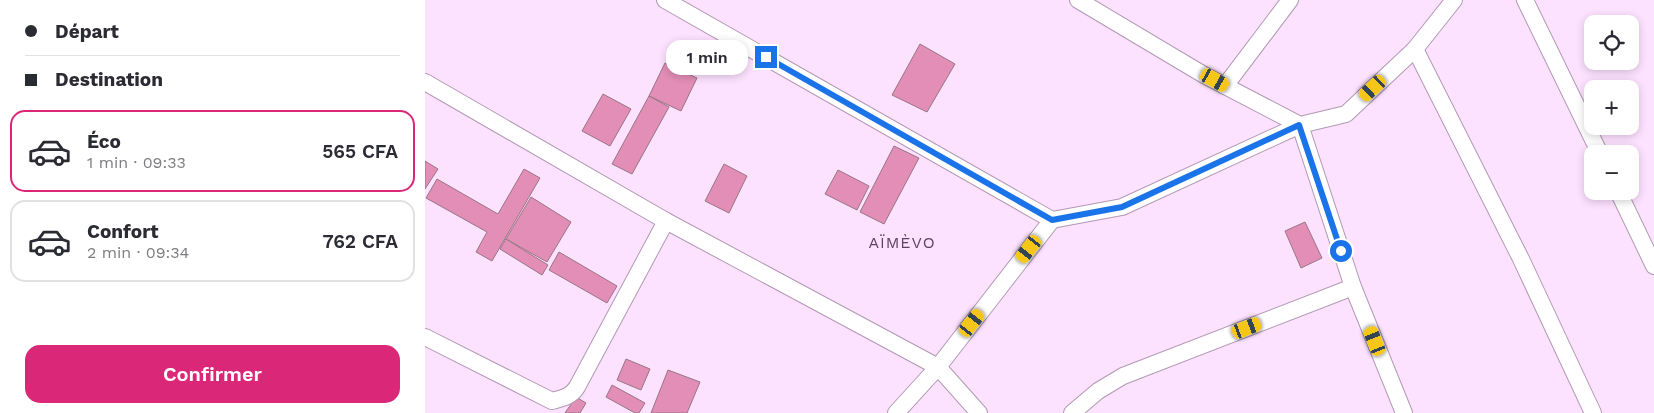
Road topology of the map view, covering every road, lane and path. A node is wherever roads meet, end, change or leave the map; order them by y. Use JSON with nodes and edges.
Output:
{"nodes":[{"id":1,"x":665,"y":0,"type":"edge"},
{"id":2,"x":1078,"y":0,"type":"edge"},
{"id":3,"x":1290,"y":0,"type":"edge"},
{"id":4,"x":1455,"y":0,"type":"edge"},
{"id":5,"x":1525,"y":0,"type":"edge"},
{"id":6,"x":1095,"y":4,"type":"edge"},
{"id":7,"x":1415,"y":49,"type":"junction"},
{"id":8,"x":425,"y":82,"type":"edge"},
{"id":9,"x":1225,"y":86,"type":"junction"},
{"id":10,"x":1299,"y":125,"type":"junction"},
{"id":11,"x":1596,"y":145,"type":"edge"},
{"id":12,"x":1622,"y":200,"type":"edge"},
{"id":13,"x":1052,"y":220,"type":"junction"},
{"id":14,"x":666,"y":221,"type":"junction"},
{"id":15,"x":1654,"y":266,"type":"edge"},
{"id":16,"x":1353,"y":287,"type":"junction"},
{"id":17,"x":425,"y":337,"type":"edge"},
{"id":18,"x":938,"y":367,"type":"junction"},
{"id":19,"x":896,"y":413,"type":"edge"},
{"id":20,"x":979,"y":413,"type":"edge"},
{"id":21,"x":1071,"y":413,"type":"edge"},
{"id":22,"x":1404,"y":413,"type":"edge"},
{"id":23,"x":1593,"y":413,"type":"edge"}],
"edges":[{"from":1,"to":13,"type":"street"},
{"from":2,"to":6,"type":"street"},
{"from":3,"to":9,"type":"street"},
{"from":4,"to":7,"type":"street"},
{"from":5,"to":11,"type":"street"},
{"from":6,"to":9,"type":"street"},
{"from":7,"to":10,"type":"street"},
{"from":7,"to":23,"type":"street"},
{"from":8,"to":14,"type":"street"},
{"from":9,"to":10,"type":"street"},
{"from":10,"to":13,"type":"street"},
{"from":10,"to":16,"type":"street"},
{"from":12,"to":15,"type":"street"},
{"from":13,"to":18,"type":"street"},
{"from":14,"to":17,"type":"street"},
{"from":14,"to":18,"type":"street"},
{"from":16,"to":21,"type":"street"},
{"from":16,"to":22,"type":"street"},
{"from":18,"to":19,"type":"street"},
{"from":18,"to":20,"type":"street"}]}
